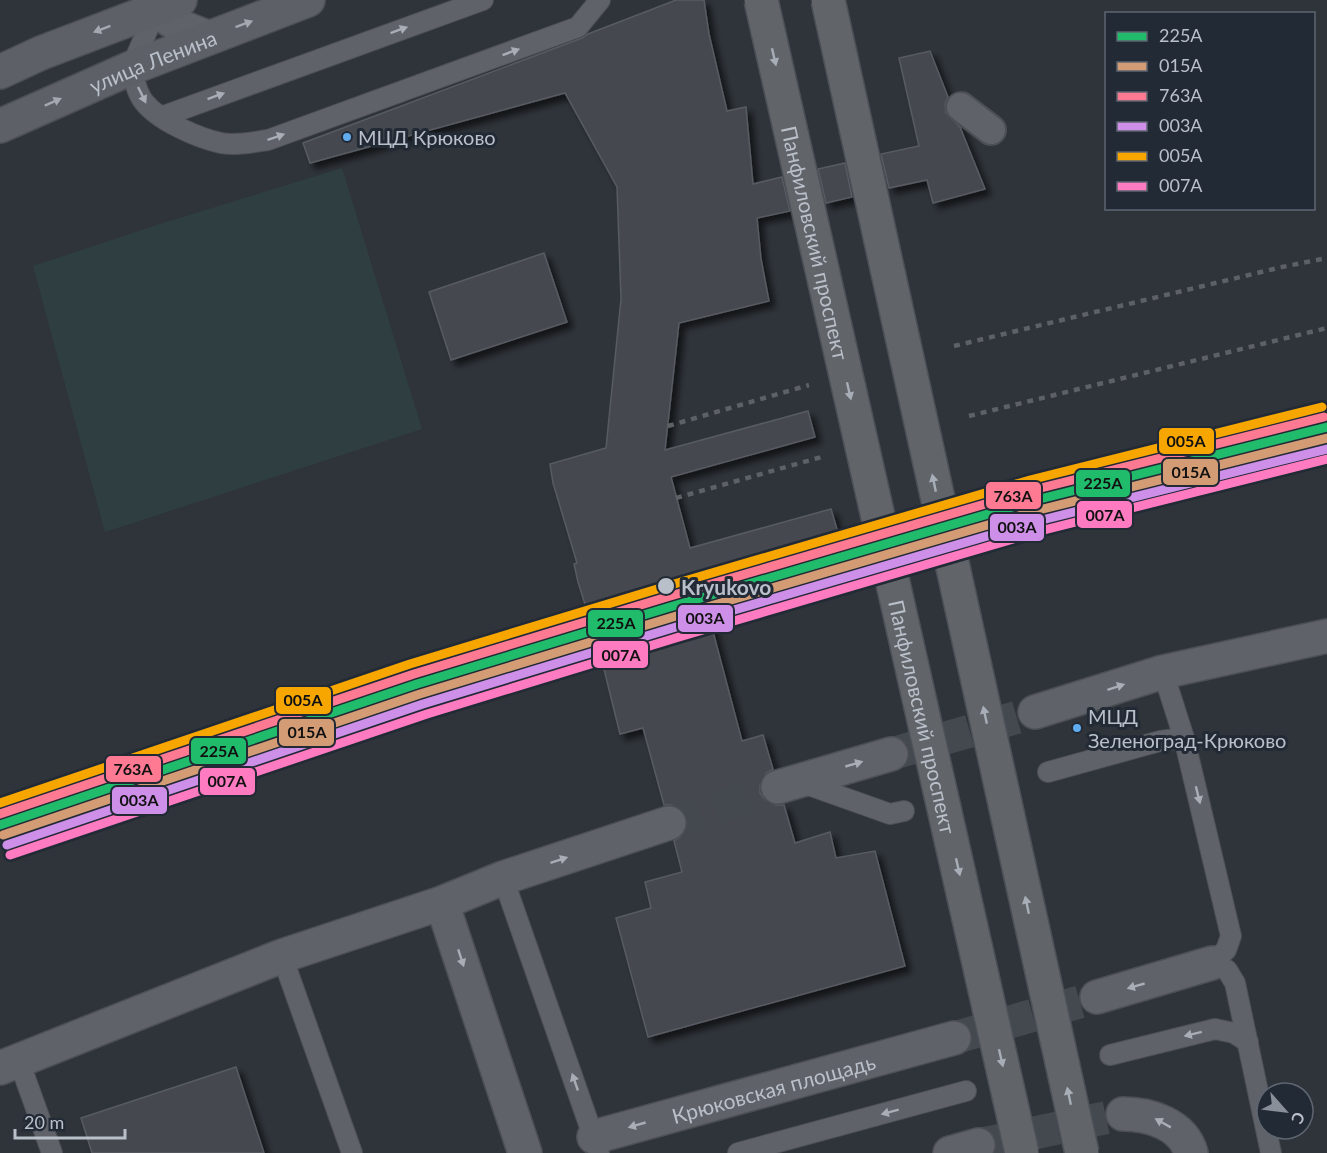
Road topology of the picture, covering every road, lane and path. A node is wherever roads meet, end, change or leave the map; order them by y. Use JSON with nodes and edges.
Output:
{"nodes":[{"id":1,"x":308,"y":0,"type":"edge"},
{"id":2,"x":483,"y":0,"type":"edge"},
{"id":3,"x":600,"y":0,"type":"edge"},
{"id":4,"x":761,"y":0,"type":"edge"},
{"id":5,"x":828,"y":0,"type":"edge"},
{"id":6,"x":164,"y":3,"type":"edge"},
{"id":7,"x":207,"y":37,"type":"junction"},
{"id":8,"x":131,"y":68,"type":"junction"},
{"id":9,"x":0,"y":72,"type":"edge"},
{"id":10,"x":960,"y":107,"type":"dead end"},
{"id":11,"x":161,"y":117,"type":"junction"},
{"id":12,"x":0,"y":126,"type":"edge"},
{"id":13,"x":991,"y":130,"type":"dead end"},
{"id":14,"x":1327,"y":636,"type":"edge"},
{"id":15,"x":1163,"y":672,"type":"junction"},
{"id":16,"x":1035,"y":712,"type":"tunnel mouth"},
{"id":17,"x":1184,"y":738,"type":"junction"},
{"id":18,"x":891,"y":754,"type":"tunnel mouth"},
{"id":19,"x":1048,"y":772,"type":"dead end"},
{"id":20,"x":788,"y":784,"type":"joint"},
{"id":21,"x":903,"y":811,"type":"dead end"},
{"id":22,"x":669,"y":823,"type":"tunnel mouth"},
{"id":23,"x":503,"y":878,"type":"junction"},
{"id":24,"x":442,"y":903,"type":"junction"},
{"id":25,"x":282,"y":956,"type":"junction"},
{"id":26,"x":1212,"y":963,"type":"junction"},
{"id":27,"x":1097,"y":997,"type":"tunnel mouth"},
{"id":28,"x":954,"y":1038,"type":"tunnel mouth"},
{"id":29,"x":1248,"y":1042,"type":"junction"},
{"id":30,"x":1110,"y":1055,"type":"dead end"},
{"id":31,"x":9,"y":1065,"type":"edge"},
{"id":32,"x":966,"y":1091,"type":"dead end"},
{"id":33,"x":1123,"y":1114,"type":"tunnel mouth"},
{"id":34,"x":596,"y":1145,"type":"edge"},
{"id":35,"x":52,"y":1153,"type":"edge"},
{"id":36,"x":352,"y":1153,"type":"edge"},
{"id":37,"x":525,"y":1153,"type":"edge"},
{"id":38,"x":738,"y":1153,"type":"edge"},
{"id":39,"x":1022,"y":1153,"type":"edge"},
{"id":40,"x":1082,"y":1153,"type":"edge"},
{"id":41,"x":1191,"y":1153,"type":"edge"},
{"id":42,"x":1270,"y":1153,"type":"edge"}],
"edges":[{"from":7,"to":1,"type":"main road","name":"улица Ленина","one_way":true},
{"from":11,"to":2,"type":"lane","one_way":true},
{"from":11,"to":3,"type":"lane","one_way":true},
{"from":4,"to":39,"type":"main road","name":"Панфиловский проспект","one_way":true,"bridge":true},
{"from":40,"to":5,"type":"main road","one_way":true,"bridge":true},
{"from":6,"to":7,"type":"street"},
{"from":6,"to":8,"type":"lane"},
{"from":6,"to":9,"type":"main road","one_way":true},
{"from":7,"to":8,"type":"main road","name":"улица Ленина"},
{"from":8,"to":11,"type":"lane","one_way":true},
{"from":12,"to":8,"type":"main road","name":"улица Ленина","one_way":true},
{"from":10,"to":13,"type":"street"},
{"from":14,"to":15,"type":"street"},
{"from":16,"to":15,"type":"street","one_way":true},
{"from":15,"to":17,"type":"lane"},
{"from":17,"to":19,"type":"lane"},
{"from":17,"to":26,"type":"lane","one_way":true},
{"from":20,"to":18,"type":"street","one_way":true},
{"from":20,"to":21,"type":"lane"},
{"from":23,"to":22,"type":"street","one_way":true},
{"from":23,"to":24,"type":"street"},
{"from":34,"to":23,"type":"lane","one_way":true},
{"from":24,"to":25,"type":"street"},
{"from":24,"to":37,"type":"street","one_way":true},
{"from":25,"to":31,"type":"street"},
{"from":25,"to":36,"type":"lane"},
{"from":26,"to":27,"type":"street","one_way":true},
{"from":26,"to":29,"type":"lane"},
{"from":28,"to":34,"type":"street","name":"Крюковская площадь","one_way":true},
{"from":29,"to":30,"type":"lane","one_way":true},
{"from":29,"to":42,"type":"lane"},
{"from":31,"to":35,"type":"lane"},
{"from":32,"to":38,"type":"lane","one_way":true},
{"from":41,"to":33,"type":"street","one_way":true}]}
